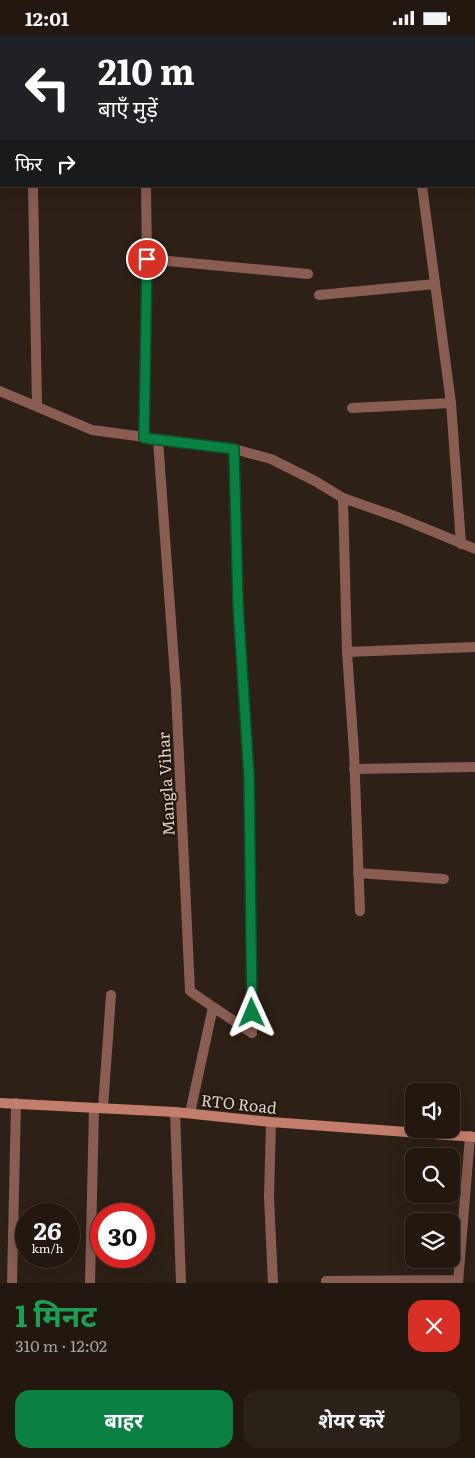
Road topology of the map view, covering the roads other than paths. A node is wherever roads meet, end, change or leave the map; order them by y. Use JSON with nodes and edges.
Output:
{"nodes":[{"id":1,"x":33,"y":187,"type":"edge"},
{"id":2,"x":146,"y":187,"type":"edge"},
{"id":3,"x":422,"y":187,"type":"edge"},
{"id":4,"x":147,"y":259,"type":"junction"},
{"id":5,"x":308,"y":274,"type":"dead end"},
{"id":6,"x":434,"y":285,"type":"junction"},
{"id":7,"x":319,"y":295,"type":"dead end"},
{"id":8,"x":0,"y":391,"type":"edge"},
{"id":9,"x":451,"y":403,"type":"junction"},
{"id":10,"x":37,"y":407,"type":"junction"},
{"id":11,"x":352,"y":408,"type":"dead end"},
{"id":12,"x":144,"y":438,"type":"junction"},
{"id":13,"x":158,"y":440,"type":"junction"},
{"id":14,"x":234,"y":449,"type":"junction"},
{"id":15,"x":343,"y":499,"type":"junction"},
{"id":16,"x":461,"y":544,"type":"junction"},
{"id":17,"x":475,"y":549,"type":"edge"},
{"id":18,"x":475,"y":647,"type":"edge"},
{"id":19,"x":347,"y":653,"type":"junction"},
{"id":20,"x":475,"y":767,"type":"edge"},
{"id":21,"x":354,"y":769,"type":"junction"},
{"id":22,"x":358,"y":873,"type":"junction"},
{"id":23,"x":444,"y":879,"type":"dead end"},
{"id":24,"x":360,"y":911,"type":"dead end"},
{"id":25,"x":111,"y":995,"type":"dead end"},
{"id":26,"x":213,"y":1007,"type":"junction"},
{"id":27,"x":0,"y":1103,"type":"edge"},
{"id":28,"x":16,"y":1103,"type":"junction"},
{"id":29,"x":98,"y":1108,"type":"junction"},
{"id":30,"x":175,"y":1112,"type":"junction"},
{"id":31,"x":190,"y":1113,"type":"junction"},
{"id":32,"x":271,"y":1122,"type":"junction"},
{"id":33,"x":472,"y":1137,"type":"edge"},
{"id":34,"x":326,"y":1281,"type":"dead end"},
{"id":35,"x":458,"y":1281,"type":"edge"},
{"id":36,"x":12,"y":1283,"type":"edge"},
{"id":37,"x":90,"y":1283,"type":"edge"},
{"id":38,"x":181,"y":1283,"type":"edge"},
{"id":39,"x":273,"y":1283,"type":"edge"}],
"edges":[{"from":1,"to":10,"type":"street"},
{"from":2,"to":4,"type":"street"},
{"from":3,"to":6,"type":"street"},
{"from":4,"to":5,"type":"street"},
{"from":4,"to":12,"type":"street"},
{"from":6,"to":7,"type":"street"},
{"from":6,"to":9,"type":"street"},
{"from":8,"to":10,"type":"street"},
{"from":9,"to":11,"type":"street"},
{"from":9,"to":16,"type":"street"},
{"from":10,"to":12,"type":"street"},
{"from":12,"to":13,"type":"street"},
{"from":13,"to":14,"type":"street"},
{"from":13,"to":26,"type":"street","name":"Mangla Vihar"},
{"from":14,"to":15,"type":"street"},
{"from":14,"to":26,"type":"street"},
{"from":15,"to":16,"type":"street"},
{"from":15,"to":19,"type":"street"},
{"from":16,"to":17,"type":"street"},
{"from":18,"to":19,"type":"street"},
{"from":19,"to":21,"type":"street"},
{"from":20,"to":21,"type":"street"},
{"from":21,"to":22,"type":"street"},
{"from":22,"to":23,"type":"street"},
{"from":22,"to":24,"type":"street"},
{"from":25,"to":29,"type":"street"},
{"from":26,"to":31,"type":"street"},
{"from":27,"to":28,"type":"street","name":"RTO Road"},
{"from":28,"to":29,"type":"street","name":"RTO Road"},
{"from":28,"to":36,"type":"street"},
{"from":29,"to":30,"type":"street","name":"RTO Road"},
{"from":29,"to":37,"type":"street"},
{"from":30,"to":31,"type":"street","name":"RTO Road"},
{"from":30,"to":38,"type":"street"},
{"from":31,"to":32,"type":"street","name":"RTO Road"},
{"from":32,"to":33,"type":"street","name":"RTO Road"},
{"from":32,"to":39,"type":"street"},
{"from":33,"to":35,"type":"street"},
{"from":34,"to":35,"type":"street"}]}
